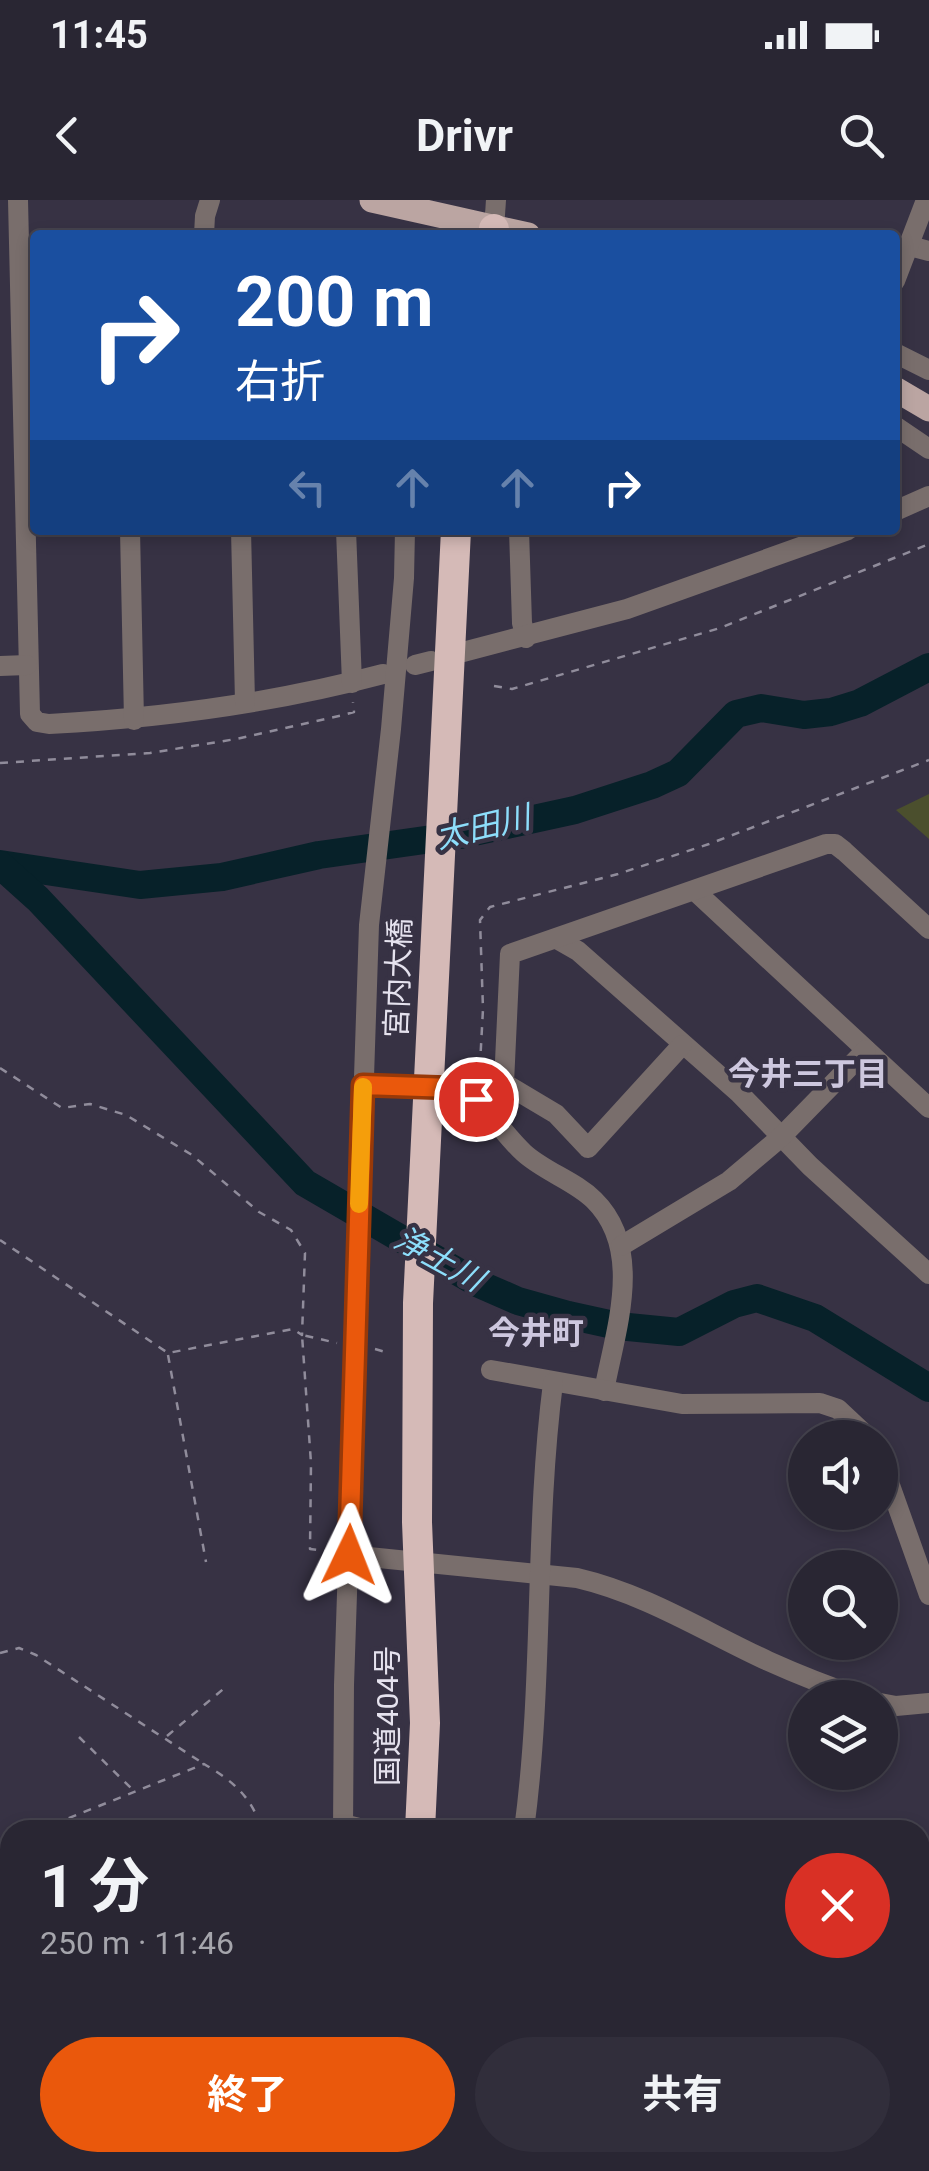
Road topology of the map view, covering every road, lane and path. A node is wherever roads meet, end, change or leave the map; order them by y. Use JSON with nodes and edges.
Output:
{"nodes":[{"id":1,"x":18,"y":200,"type":"edge"},
{"id":2,"x":210,"y":200,"type":"edge"},
{"id":3,"x":372,"y":200,"type":"edge"},
{"id":4,"x":926,"y":200,"type":"edge"},
{"id":5,"x":494,"y":221,"type":"edge"},
{"id":6,"x":204,"y":230,"type":"edge"},
{"id":7,"x":919,"y":248,"type":"edge"},
{"id":8,"x":900,"y":274,"type":"edge"},
{"id":9,"x":27,"y":294,"type":"edge"},
{"id":10,"x":900,"y":356,"type":"edge"},
{"id":11,"x":929,"y":370,"type":"edge"},
{"id":12,"x":900,"y":392,"type":"edge"},
{"id":13,"x":929,"y":409,"type":"edge"},
{"id":14,"x":900,"y":429,"type":"edge"},
{"id":15,"x":30,"y":434,"type":"edge"},
{"id":16,"x":929,"y":449,"type":"edge"},
{"id":17,"x":929,"y":496,"type":"edge"},
{"id":18,"x":900,"y":509,"type":"edge"},
{"id":19,"x":130,"y":535,"type":"edge"},
{"id":20,"x":241,"y":535,"type":"edge"},
{"id":21,"x":346,"y":535,"type":"edge"},
{"id":22,"x":405,"y":535,"type":"edge"},
{"id":23,"x":456,"y":535,"type":"edge"},
{"id":24,"x":519,"y":535,"type":"edge"},
{"id":25,"x":834,"y":535,"type":"edge"},
{"id":26,"x":929,"y":544,"type":"edge"},
{"id":27,"x":526,"y":638,"type":"junction"},
{"id":28,"x":463,"y":652,"type":"dead end"},
{"id":29,"x":0,"y":666,"type":"edge"},
{"id":30,"x":26,"y":666,"type":"junction"},
{"id":31,"x":383,"y":674,"type":"dead end"},
{"id":32,"x":352,"y":683,"type":"junction"},
{"id":33,"x":494,"y":686,"type":"dead end"},
{"id":34,"x":245,"y":702,"type":"junction"},
{"id":35,"x":342,"y":715,"type":"dead end"},
{"id":36,"x":134,"y":720,"type":"junction"},
{"id":37,"x":929,"y":760,"type":"edge"},
{"id":38,"x":0,"y":764,"type":"edge"},
{"id":39,"x":695,"y":890,"type":"junction"},
{"id":40,"x":929,"y":929,"type":"edge"},
{"id":41,"x":557,"y":939,"type":"junction"},
{"id":42,"x":682,"y":1045,"type":"junction"},
{"id":43,"x":866,"y":1050,"type":"junction"},
{"id":44,"x":0,"y":1068,"type":"edge"},
{"id":45,"x":363,"y":1085,"type":"junction"},
{"id":46,"x":476,"y":1099,"type":"junction"},
{"id":47,"x":929,"y":1108,"type":"edge"},
{"id":48,"x":781,"y":1137,"type":"junction"},
{"id":49,"x":0,"y":1240,"type":"edge"},
{"id":50,"x":621,"y":1246,"type":"junction"},
{"id":51,"x":929,"y":1274,"type":"edge"},
{"id":52,"x":418,"y":1303,"type":"joint"},
{"id":53,"x":302,"y":1335,"type":"junction"},
{"id":54,"x":342,"y":1344,"type":"dead end"},
{"id":55,"x":376,"y":1349,"type":"dead end"},
{"id":56,"x":168,"y":1353,"type":"junction"},
{"id":57,"x":390,"y":1353,"type":"dead end"},
{"id":58,"x":490,"y":1370,"type":"dead end"},
{"id":59,"x":553,"y":1383,"type":"junction"},
{"id":60,"x":604,"y":1391,"type":"junction"},
{"id":61,"x":850,"y":1420,"type":"edge"},
{"id":62,"x":898,"y":1507,"type":"edge"},
{"id":63,"x":349,"y":1555,"type":"junction"},
{"id":64,"x":206,"y":1562,"type":"dead end"},
{"id":65,"x":542,"y":1574,"type":"junction"},
{"id":66,"x":929,"y":1595,"type":"edge"},
{"id":67,"x":0,"y":1653,"type":"edge"},
{"id":68,"x":803,"y":1680,"type":"edge"},
{"id":69,"x":227,"y":1686,"type":"dead end"},
{"id":70,"x":929,"y":1703,"type":"edge"},
{"id":71,"x":898,"y":1706,"type":"edge"},
{"id":72,"x":166,"y":1736,"type":"junction"},
{"id":73,"x":78,"y":1737,"type":"dead end"},
{"id":74,"x":204,"y":1764,"type":"junction"},
{"id":75,"x":135,"y":1792,"type":"junction"},
{"id":76,"x":64,"y":1820,"type":"edge"},
{"id":77,"x":257,"y":1820,"type":"edge"},
{"id":78,"x":343,"y":1820,"type":"edge"},
{"id":79,"x":420,"y":1820,"type":"edge"},
{"id":80,"x":525,"y":1820,"type":"edge"}],
"edges":[{"from":1,"to":9,"type":"street"},
{"from":2,"to":6,"type":"street"},
{"from":3,"to":5,"type":"main road"},
{"from":4,"to":7,"type":"street"},
{"from":7,"to":8,"type":"street"},
{"from":9,"to":15,"type":"street"},
{"from":10,"to":11,"type":"street"},
{"from":12,"to":13,"type":"main road"},
{"from":14,"to":16,"type":"street"},
{"from":15,"to":30,"type":"street"},
{"from":17,"to":18,"type":"street"},
{"from":19,"to":36,"type":"street"},
{"from":20,"to":34,"type":"street"},
{"from":21,"to":32,"type":"street"},
{"from":22,"to":45,"type":"street"},
{"from":23,"to":52,"type":"highway","name":"宮内大橋"},
{"from":24,"to":27,"type":"street"},
{"from":25,"to":27,"type":"street"},
{"from":26,"to":33,"type":"path"},
{"from":27,"to":28,"type":"street"},
{"from":29,"to":30,"type":"street"},
{"from":30,"to":36,"type":"street"},
{"from":31,"to":32,"type":"street"},
{"from":32,"to":34,"type":"street"},
{"from":34,"to":36,"type":"street"},
{"from":35,"to":38,"type":"path"},
{"from":37,"to":46,"type":"path"},
{"from":39,"to":40,"type":"street"},
{"from":39,"to":41,"type":"street"},
{"from":39,"to":43,"type":"street"},
{"from":41,"to":42,"type":"street"},
{"from":41,"to":42,"type":"street"},
{"from":42,"to":48,"type":"street"},
{"from":43,"to":47,"type":"street"},
{"from":43,"to":48,"type":"street"},
{"from":44,"to":53,"type":"path"},
{"from":45,"to":46,"type":"street"},
{"from":45,"to":63,"type":"street"},
{"from":46,"to":50,"type":"street"},
{"from":48,"to":50,"type":"street"},
{"from":48,"to":51,"type":"street"},
{"from":49,"to":56,"type":"path"},
{"from":50,"to":60,"type":"street"},
{"from":52,"to":79,"type":"highway","name":"国道404号"},
{"from":53,"to":54,"type":"path"},
{"from":53,"to":56,"type":"path"},
{"from":53,"to":63,"type":"path"},
{"from":55,"to":57,"type":"path"},
{"from":56,"to":64,"type":"path"},
{"from":58,"to":59,"type":"street"},
{"from":59,"to":60,"type":"street"},
{"from":59,"to":65,"type":"street"},
{"from":60,"to":61,"type":"street"},
{"from":62,"to":66,"type":"street"},
{"from":63,"to":65,"type":"street"},
{"from":63,"to":78,"type":"street"},
{"from":65,"to":68,"type":"street"},
{"from":65,"to":80,"type":"street"},
{"from":67,"to":72,"type":"path"},
{"from":69,"to":72,"type":"path"},
{"from":70,"to":71,"type":"street"},
{"from":72,"to":74,"type":"path"},
{"from":73,"to":75,"type":"path"},
{"from":74,"to":75,"type":"path"},
{"from":74,"to":77,"type":"path"},
{"from":75,"to":76,"type":"path"}]}
